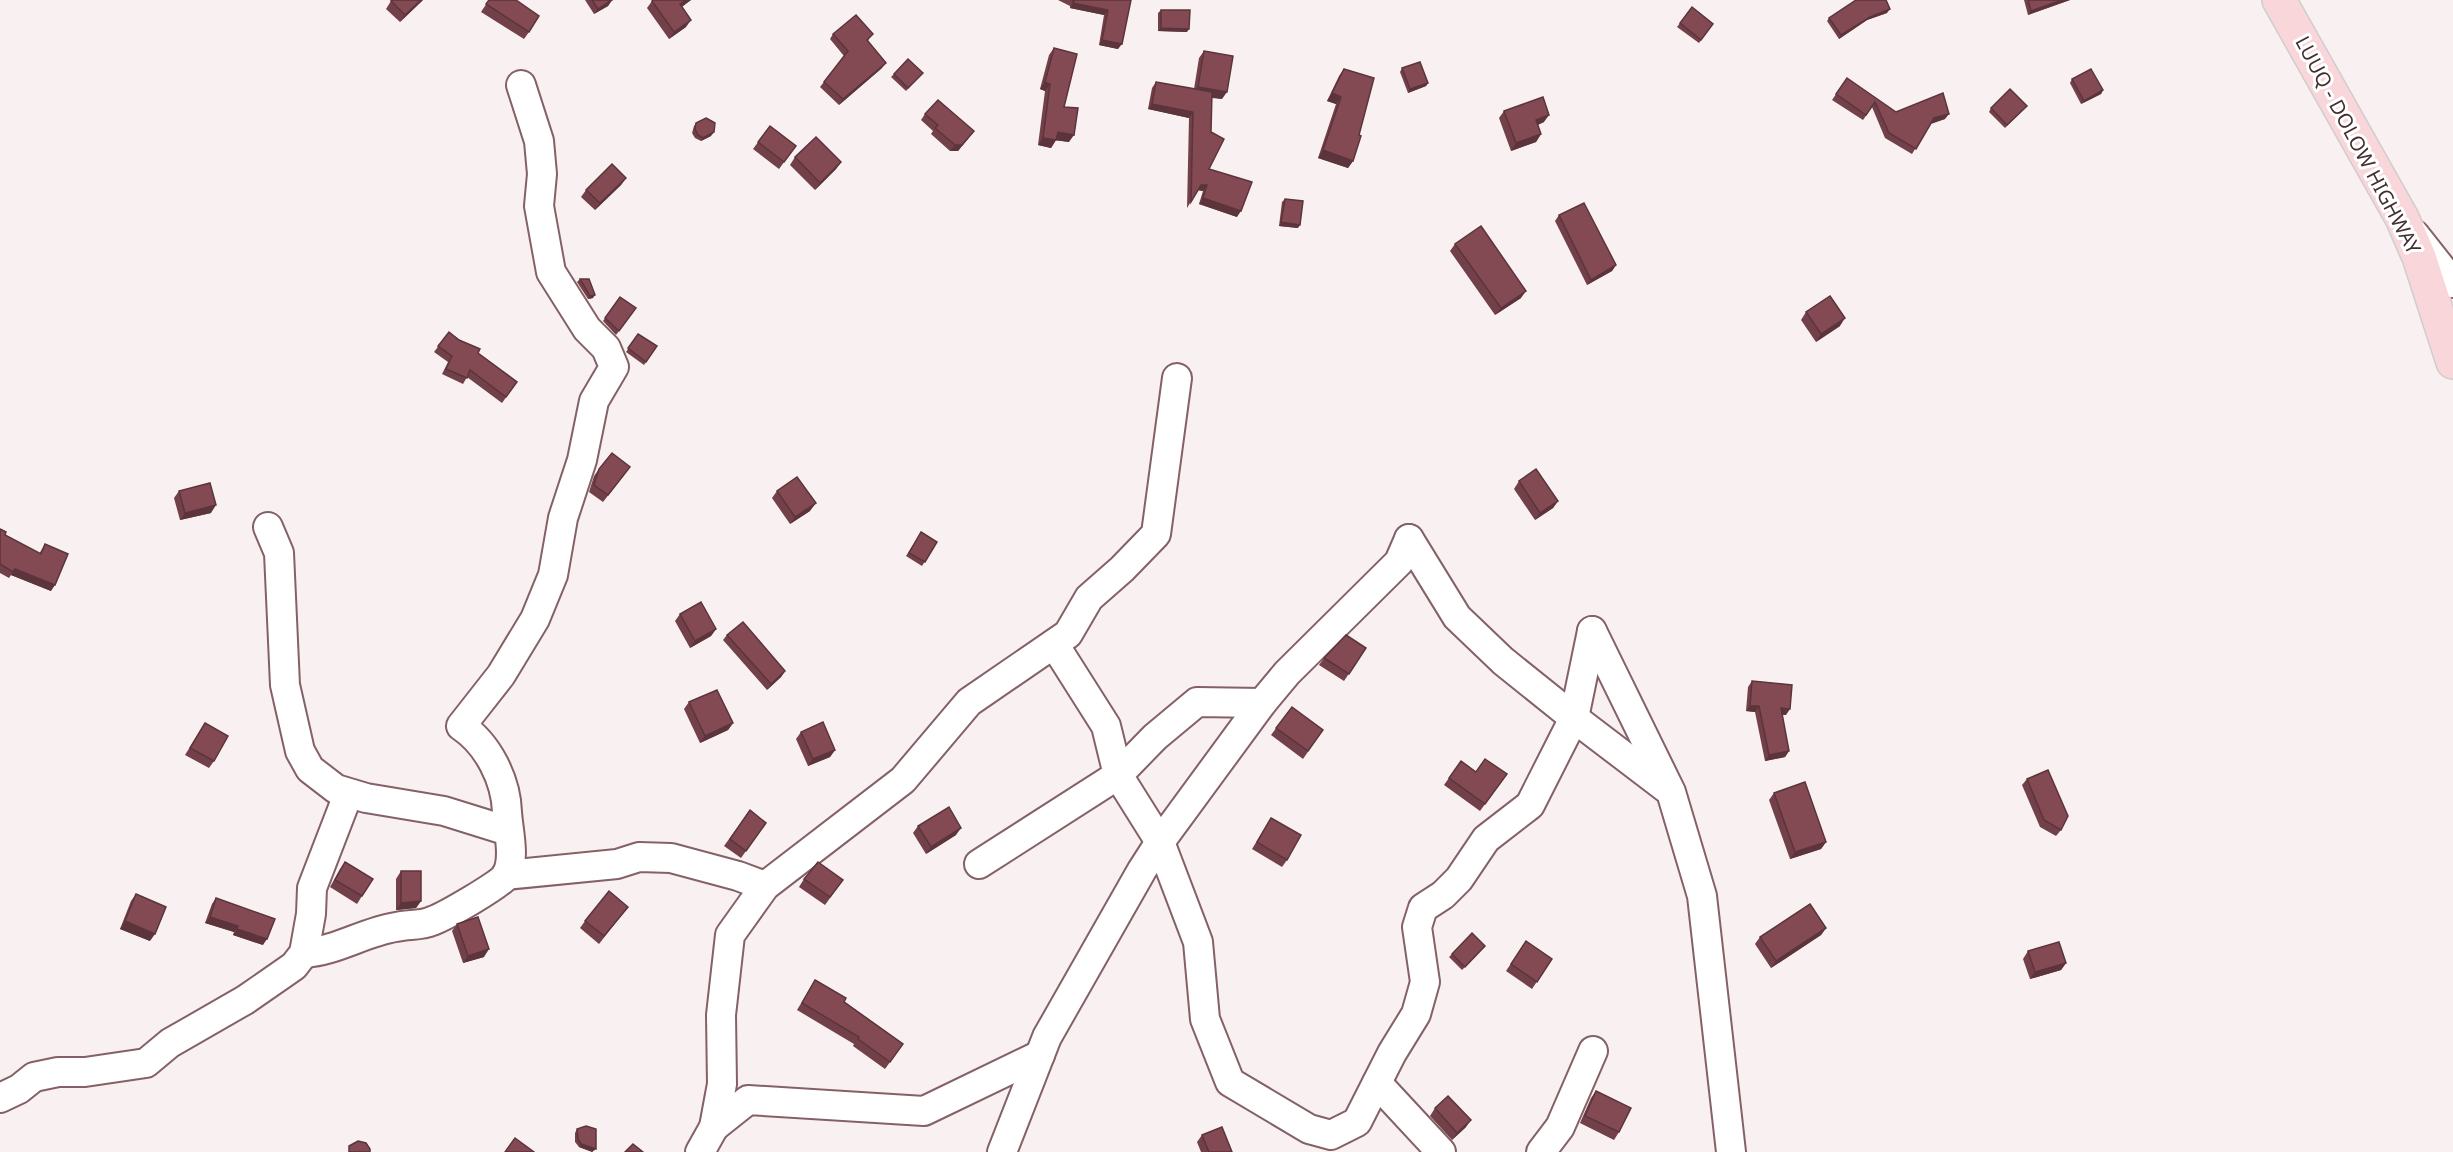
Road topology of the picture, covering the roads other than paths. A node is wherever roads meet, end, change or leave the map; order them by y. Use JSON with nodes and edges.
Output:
{"nodes":[{"id":1,"x":2278,"y":0,"type":"edge"},
{"id":2,"x":521,"y":85,"type":"dead end"},
{"id":3,"x":2402,"y":218,"type":"junction"},
{"id":4,"x":2453,"y":283,"type":"edge"},
{"id":5,"x":2453,"y":362,"type":"edge"},
{"id":6,"x":1177,"y":378,"type":"dead end"},
{"id":7,"x":268,"y":527,"type":"dead end"},
{"id":8,"x":1054,"y":644,"type":"junction"},
{"id":9,"x":1262,"y":703,"type":"junction"},
{"id":10,"x":1574,"y":718,"type":"junction"},
{"id":11,"x":1118,"y":775,"type":"junction"},
{"id":12,"x":344,"y":792,"type":"junction"},
{"id":13,"x":1671,"y":792,"type":"junction"},
{"id":14,"x":508,"y":831,"type":"junction"},
{"id":15,"x":1160,"y":843,"type":"junction"},
{"id":16,"x":979,"y":864,"type":"dead end"},
{"id":17,"x":506,"y":875,"type":"junction"},
{"id":18,"x":765,"y":886,"type":"junction"},
{"id":19,"x":304,"y":953,"type":"junction"},
{"id":20,"x":1593,"y":1051,"type":"dead end"},
{"id":21,"x":1040,"y":1055,"type":"junction"},
{"id":22,"x":1377,"y":1083,"type":"junction"},
{"id":23,"x":0,"y":1098,"type":"edge"},
{"id":24,"x":714,"y":1127,"type":"junction"},
{"id":25,"x":700,"y":1152,"type":"edge"},
{"id":26,"x":1002,"y":1152,"type":"edge"},
{"id":27,"x":1442,"y":1152,"type":"edge"},
{"id":28,"x":1541,"y":1152,"type":"edge"},
{"id":29,"x":1731,"y":1152,"type":"edge"}],
"edges":[{"from":1,"to":3,"type":"main road","name":"LUUQ - DOLOW HIGHWAY"},
{"from":2,"to":14,"type":"street"},
{"from":3,"to":4,"type":"street"},
{"from":3,"to":5,"type":"main road","name":"LUUQ - DOLOW HIGHWAY"},
{"from":6,"to":8,"type":"street"},
{"from":7,"to":12,"type":"street"},
{"from":8,"to":11,"type":"street"},
{"from":8,"to":18,"type":"street"},
{"from":9,"to":10,"type":"street"},
{"from":9,"to":11,"type":"street"},
{"from":9,"to":15,"type":"street"},
{"from":10,"to":13,"type":"street"},
{"from":10,"to":13,"type":"street"},
{"from":10,"to":22,"type":"street"},
{"from":11,"to":15,"type":"street"},
{"from":11,"to":16,"type":"street"},
{"from":12,"to":14,"type":"street"},
{"from":12,"to":19,"type":"street"},
{"from":13,"to":29,"type":"street"},
{"from":14,"to":17,"type":"street"},
{"from":15,"to":21,"type":"street"},
{"from":15,"to":22,"type":"street"},
{"from":17,"to":18,"type":"street"},
{"from":17,"to":19,"type":"street"},
{"from":18,"to":24,"type":"street"},
{"from":19,"to":23,"type":"street"},
{"from":20,"to":28,"type":"street"},
{"from":21,"to":24,"type":"street"},
{"from":21,"to":26,"type":"street"},
{"from":22,"to":27,"type":"street"},
{"from":24,"to":25,"type":"street"}]}
